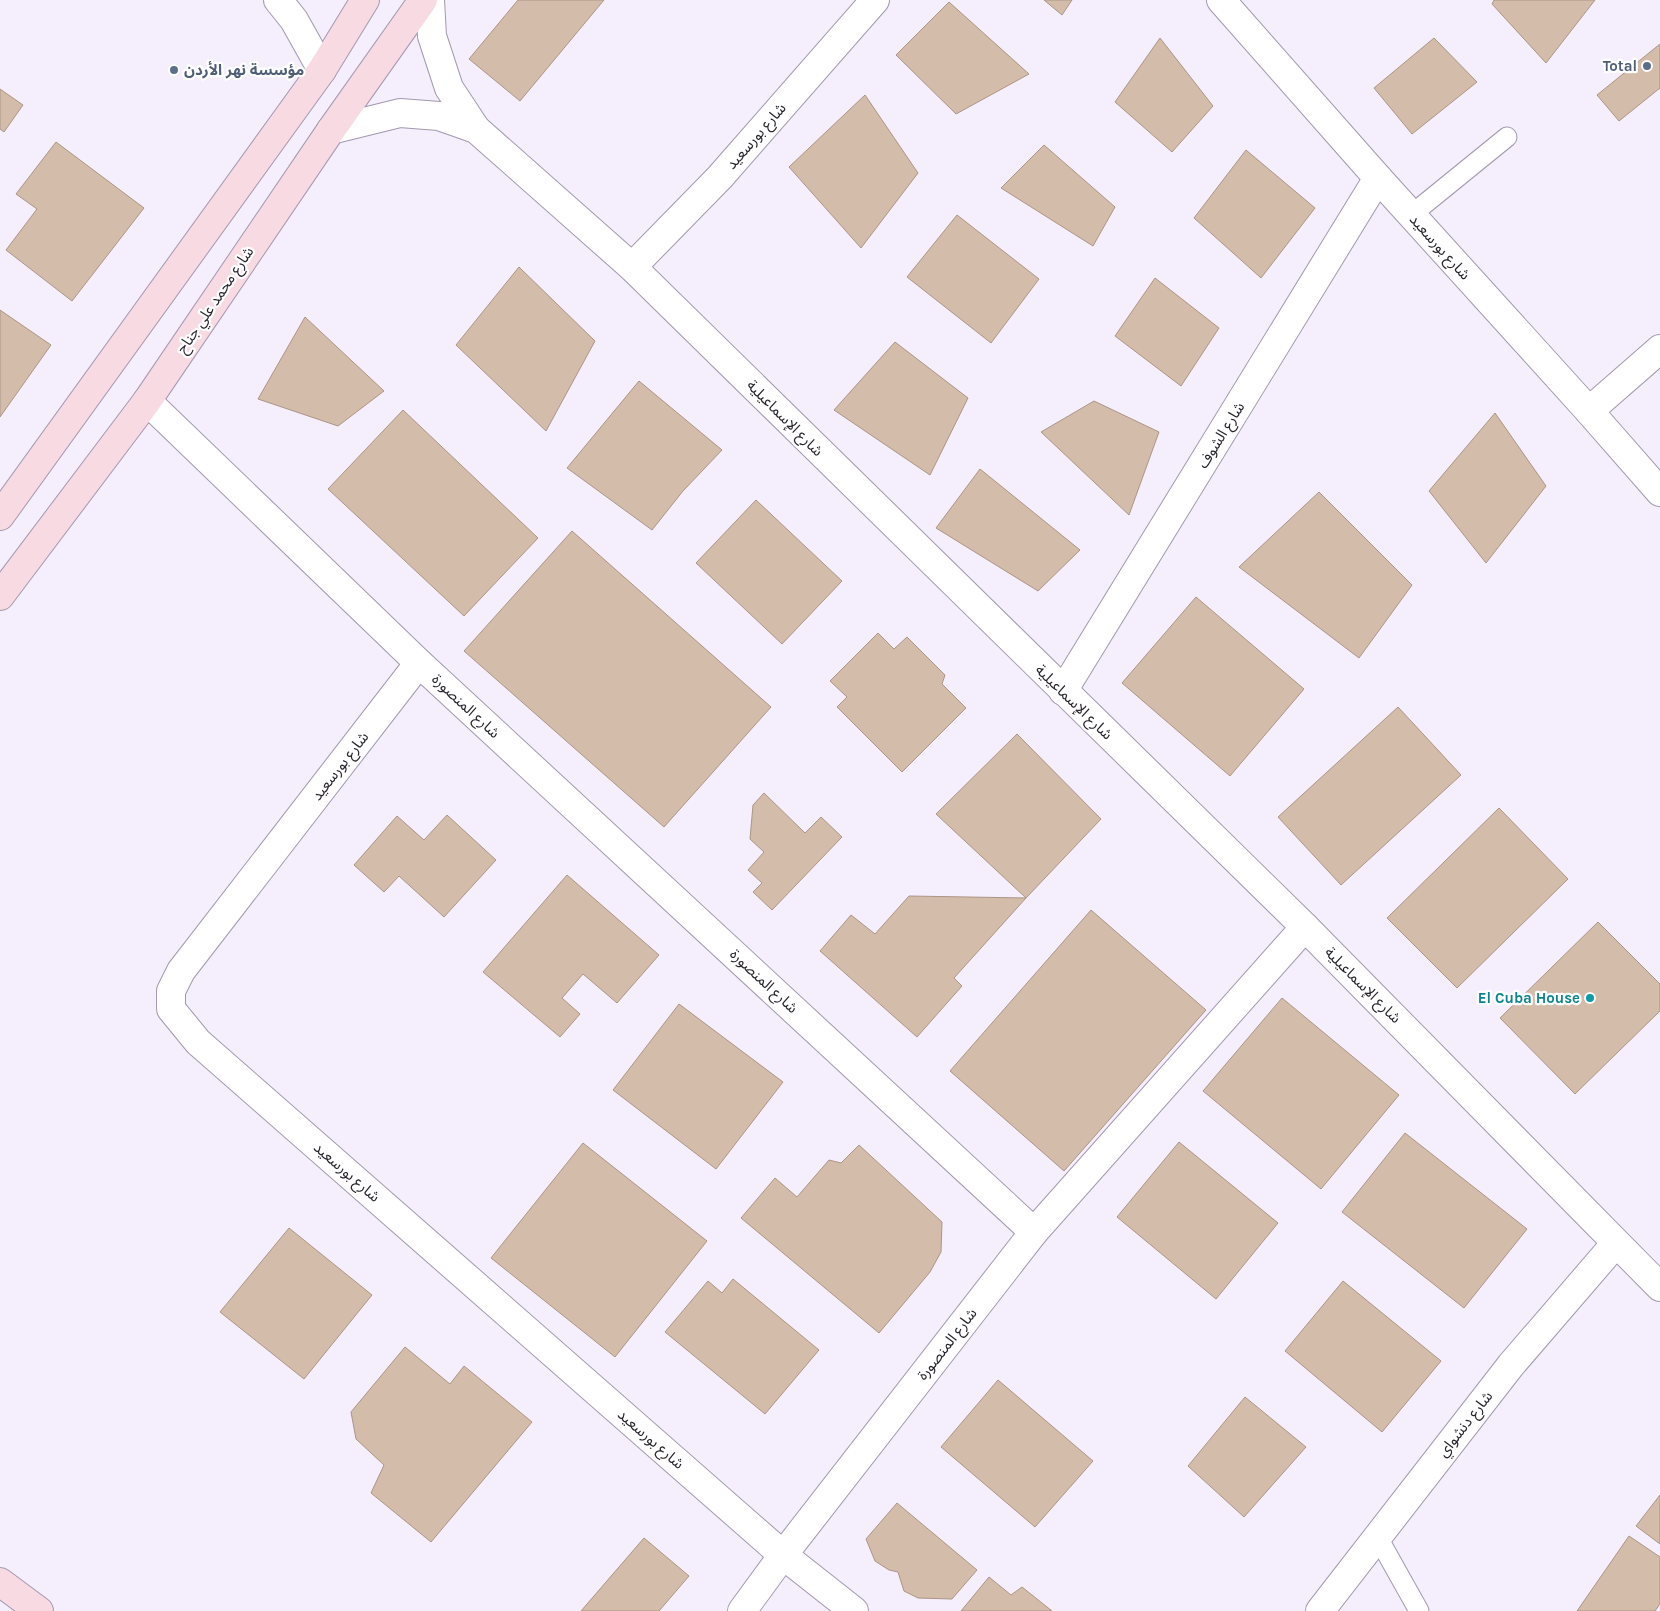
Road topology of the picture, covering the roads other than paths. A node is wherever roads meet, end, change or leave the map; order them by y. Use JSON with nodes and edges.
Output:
{"nodes":[{"id":1,"x":278,"y":0,"type":"edge"},
{"id":2,"x":364,"y":0,"type":"edge"},
{"id":3,"x":423,"y":0,"type":"edge"},
{"id":4,"x":430,"y":0,"type":"edge"},
{"id":5,"x":875,"y":0,"type":"edge"},
{"id":6,"x":1220,"y":0,"type":"edge"},
{"id":7,"x":322,"y":70,"type":"junction"},
{"id":8,"x":476,"y":129,"type":"junction"},
{"id":9,"x":331,"y":130,"type":"junction"},
{"id":10,"x":1507,"y":137,"type":"dead end"},
{"id":11,"x":1378,"y":178,"type":"junction"},
{"id":12,"x":1411,"y":215,"type":"junction"},
{"id":13,"x":632,"y":267,"type":"junction"},
{"id":14,"x":1660,"y":349,"type":"edge"},
{"id":15,"x":147,"y":401,"type":"junction"},
{"id":16,"x":1589,"y":411,"type":"junction"},
{"id":17,"x":1660,"y":492,"type":"edge"},
{"id":18,"x":0,"y":516,"type":"edge"},
{"id":19,"x":0,"y":596,"type":"edge"},
{"id":20,"x":420,"y":663,"type":"junction"},
{"id":21,"x":1063,"y":691,"type":"junction"},
{"id":22,"x":1305,"y":927,"type":"junction"},
{"id":23,"x":1034,"y":1232,"type":"junction"},
{"id":24,"x":1616,"y":1243,"type":"junction"},
{"id":25,"x":1660,"y":1287,"type":"edge"},
{"id":26,"x":1377,"y":1536,"type":"junction"},
{"id":27,"x":783,"y":1555,"type":"junction"},
{"id":28,"x":0,"y":1582,"type":"edge"},
{"id":29,"x":39,"y":1611,"type":"edge"},
{"id":30,"x":742,"y":1611,"type":"edge"},
{"id":31,"x":854,"y":1611,"type":"edge"},
{"id":32,"x":1320,"y":1611,"type":"edge"},
{"id":33,"x":1419,"y":1611,"type":"edge"}],
"edges":[{"from":1,"to":7,"type":"street"},
{"from":2,"to":7,"type":"main road"},
{"from":3,"to":9,"type":"main road","name":"شارع محمد علي جناح"},
{"from":4,"to":8,"type":"street","name":"شارع الإسماعيلية"},
{"from":5,"to":13,"type":"street","name":"شارع بورسعيد"},
{"from":6,"to":11,"type":"street","name":"شارع بورسعيد"},
{"from":7,"to":18,"type":"main road"},
{"from":8,"to":9,"type":"street","name":"شارع الإسماعيلية"},
{"from":8,"to":13,"type":"street","name":"شارع الإسماعيلية"},
{"from":9,"to":15,"type":"main road","name":"شارع محمد علي جناح"},
{"from":10,"to":12,"type":"lane"},
{"from":11,"to":12,"type":"street","name":"شارع بورسعيد"},
{"from":11,"to":21,"type":"street","name":"شارع الشوف"},
{"from":12,"to":16,"type":"street","name":"شارع بورسعيد"},
{"from":13,"to":21,"type":"street","name":"شارع الإسماعيلية"},
{"from":14,"to":16,"type":"street"},
{"from":15,"to":19,"type":"main road","name":"شارع محمد علي جناح"},
{"from":15,"to":20,"type":"street","name":"شارع المنصورة"},
{"from":16,"to":17,"type":"street","name":"شارع بورسعيد"},
{"from":20,"to":23,"type":"street","name":"شارع المنصورة"},
{"from":20,"to":27,"type":"street","name":"شارع بورسعيد"},
{"from":21,"to":22,"type":"street","name":"شارع الإسماعيلية"},
{"from":22,"to":23,"type":"street"},
{"from":22,"to":24,"type":"street","name":"شارع الإسماعيلية"},
{"from":23,"to":27,"type":"street","name":"شارع المنصورة"},
{"from":24,"to":25,"type":"street","name":"شارع الإسماعيلية"},
{"from":24,"to":26,"type":"street","name":"شارع دنشواي"},
{"from":26,"to":32,"type":"street","name":"شارع دنشواي"},
{"from":26,"to":33,"type":"lane"},
{"from":27,"to":30,"type":"street","name":"شارع المنصورة"},
{"from":27,"to":31,"type":"street","name":"شارع بورسعيد"},
{"from":28,"to":29,"type":"main road"}]}
